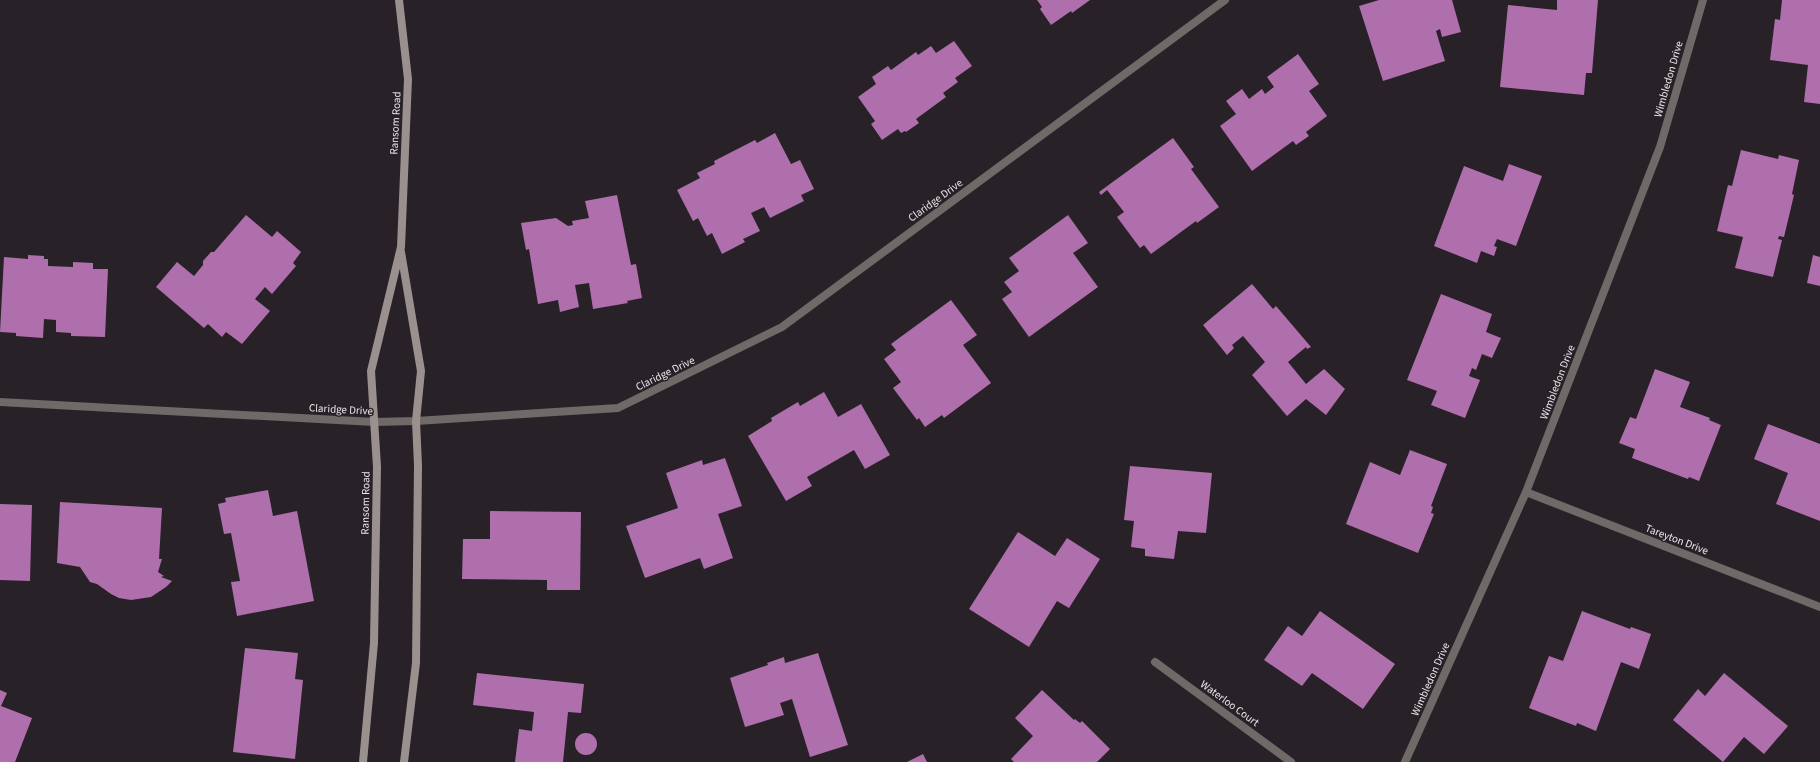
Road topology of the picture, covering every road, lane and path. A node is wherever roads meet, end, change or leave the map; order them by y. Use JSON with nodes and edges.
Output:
{"nodes":[{"id":1,"x":399,"y":0,"type":"edge"},
{"id":2,"x":1225,"y":0,"type":"edge"},
{"id":3,"x":1703,"y":0,"type":"edge"},
{"id":4,"x":401,"y":247,"type":"junction"},
{"id":5,"x":0,"y":402,"type":"edge"},
{"id":6,"x":416,"y":421,"type":"junction"},
{"id":7,"x":374,"y":422,"type":"junction"},
{"id":8,"x":1526,"y":492,"type":"junction"},
{"id":9,"x":1820,"y":607,"type":"edge"},
{"id":10,"x":1155,"y":662,"type":"dead end"},
{"id":11,"x":363,"y":762,"type":"edge"},
{"id":12,"x":404,"y":762,"type":"edge"},
{"id":13,"x":1291,"y":762,"type":"edge"},
{"id":14,"x":1405,"y":762,"type":"edge"}],
"edges":[{"from":1,"to":4,"type":"street","name":"Ransom Road"},
{"from":2,"to":6,"type":"street","name":"Claridge Drive"},
{"from":3,"to":8,"type":"street","name":"Wimbledon Drive"},
{"from":4,"to":6,"type":"street","name":"Ransom Road"},
{"from":4,"to":7,"type":"street","name":"Ransom Road"},
{"from":5,"to":7,"type":"street","name":"Claridge Drive"},
{"from":6,"to":7,"type":"street","name":"Claridge Drive"},
{"from":6,"to":12,"type":"street","name":"Ransom Road"},
{"from":7,"to":11,"type":"street","name":"Ransom Road"},
{"from":8,"to":9,"type":"street","name":"Tareyton Drive"},
{"from":8,"to":14,"type":"street","name":"Wimbledon Drive"},
{"from":10,"to":13,"type":"street","name":"Waterloo Court"}]}
